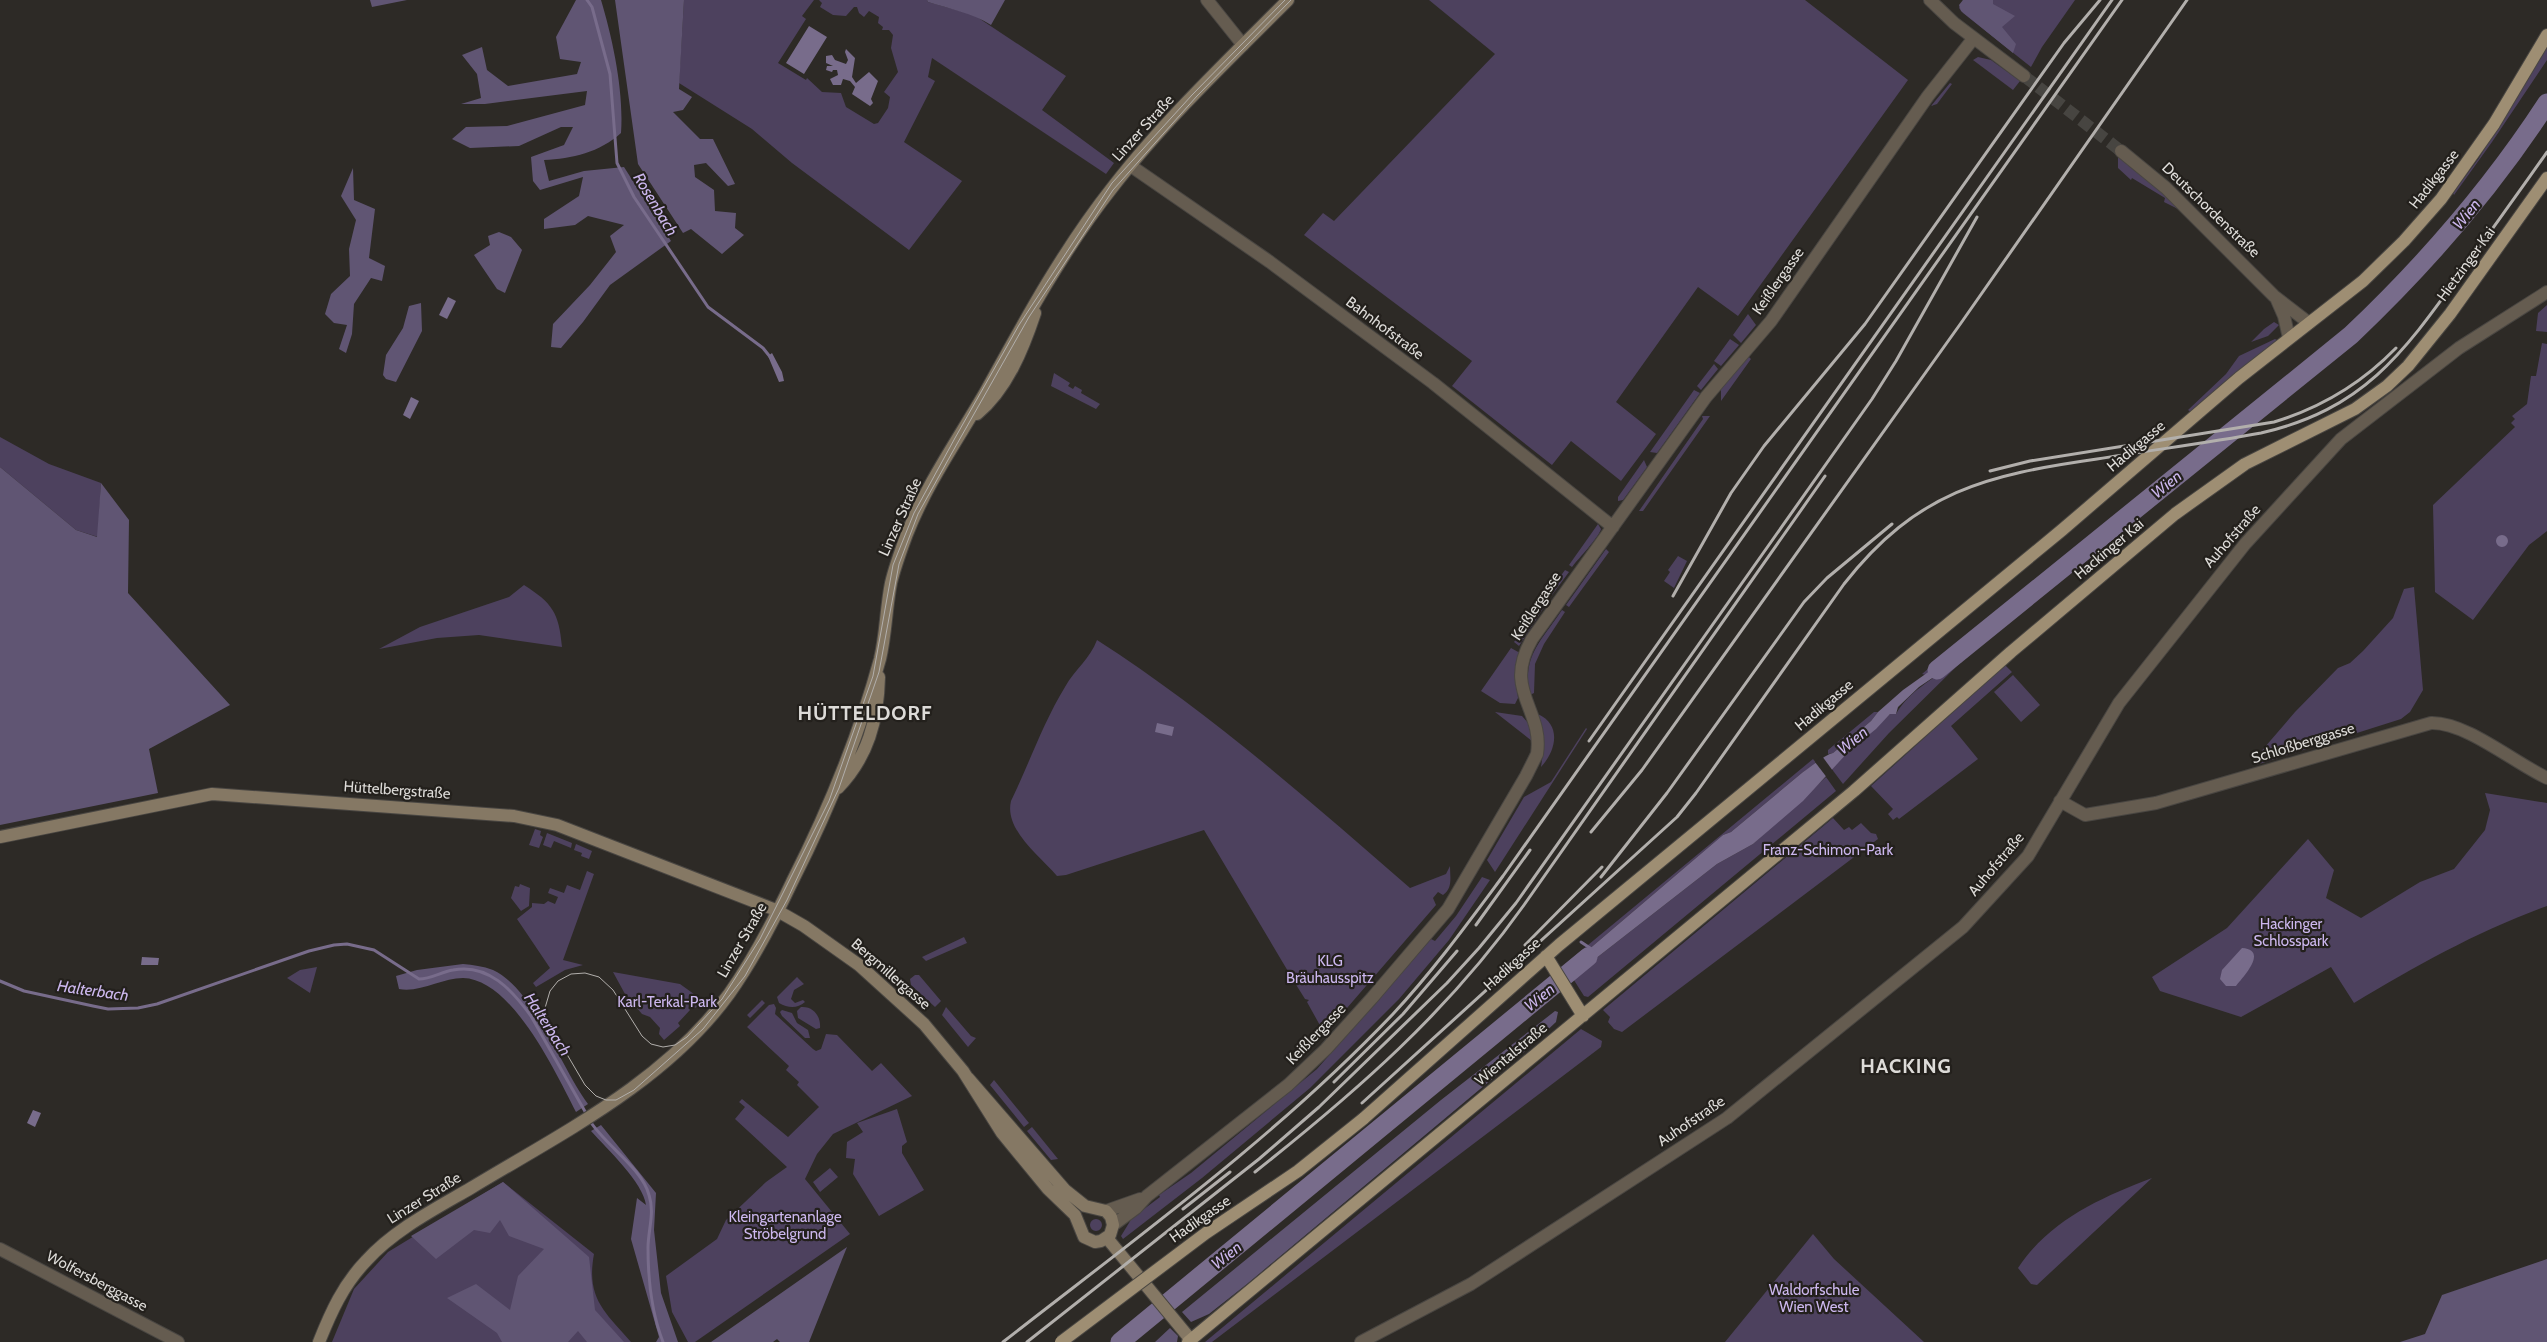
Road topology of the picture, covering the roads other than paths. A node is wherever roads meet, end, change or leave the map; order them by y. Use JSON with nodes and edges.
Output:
{"nodes":[{"id":1,"x":1207,"y":0,"type":"edge"},
{"id":2,"x":1288,"y":0,"type":"edge"},
{"id":3,"x":1930,"y":0,"type":"edge"},
{"id":4,"x":2547,"y":35,"type":"edge"},
{"id":5,"x":1973,"y":38,"type":"junction"},
{"id":6,"x":1243,"y":45,"type":"junction"},
{"id":7,"x":2024,"y":76,"type":"tunnel mouth"},
{"id":8,"x":2121,"y":151,"type":"tunnel mouth"},
{"id":9,"x":1131,"y":166,"type":"junction"},
{"id":10,"x":2547,"y":178,"type":"edge"},
{"id":11,"x":2547,"y":292,"type":"edge"},
{"id":12,"x":2274,"y":296,"type":"junction"},
{"id":13,"x":2309,"y":323,"type":"junction"},
{"id":14,"x":2289,"y":338,"type":"junction"},
{"id":15,"x":2408,"y":366,"type":"joint"},
{"id":16,"x":1612,"y":527,"type":"junction"},
{"id":17,"x":2547,"y":778,"type":"edge"},
{"id":18,"x":1854,"y":791,"type":"joint"},
{"id":19,"x":2060,"y":801,"type":"junction"},
{"id":20,"x":0,"y":836,"type":"edge"},
{"id":21,"x":778,"y":911,"type":"junction"},
{"id":22,"x":1548,"y":959,"type":"junction"},
{"id":23,"x":1580,"y":1011,"type":"junction"},
{"id":24,"x":968,"y":1078,"type":"junction"},
{"id":25,"x":1147,"y":1196,"type":"junction"},
{"id":26,"x":1092,"y":1209,"type":"junction"},
{"id":27,"x":1106,"y":1211,"type":"junction"},
{"id":28,"x":1079,"y":1225,"type":"junction"},
{"id":29,"x":1113,"y":1225,"type":"junction"},
{"id":30,"x":1106,"y":1238,"type":"junction"},
{"id":31,"x":0,"y":1249,"type":"edge"},
{"id":32,"x":1189,"y":1339,"type":"edge"},
{"id":33,"x":178,"y":1342,"type":"edge"},
{"id":34,"x":319,"y":1342,"type":"edge"},
{"id":35,"x":1062,"y":1342,"type":"edge"},
{"id":36,"x":1361,"y":1342,"type":"edge"}],
"edges":[{"from":1,"to":6,"type":"street"},
{"from":2,"to":6,"type":"main road","name":"Linzer Straße"},
{"from":3,"to":5,"type":"street"},
{"from":4,"to":13,"type":"main road","name":"Hadikgasse"},
{"from":5,"to":7,"type":"street"},
{"from":5,"to":16,"type":"street","name":"Keißlergasse"},
{"from":6,"to":9,"type":"main road","name":"Linzer Straße"},
{"from":8,"to":12,"type":"street","name":"Deutschordenstraße"},
{"from":9,"to":16,"type":"street","name":"Bahnhofstraße"},
{"from":9,"to":21,"type":"main road","name":"Linzer Straße"},
{"from":10,"to":15,"type":"main road","name":"Hietzinger Kai"},
{"from":11,"to":19,"type":"street","name":"Auhofstraße"},
{"from":12,"to":13,"type":"street","name":"Deutschordenstraße"},
{"from":12,"to":14,"type":"street","name":"Deutschordenstraße"},
{"from":13,"to":14,"type":"main road","name":"Hadikgasse"},
{"from":14,"to":22,"type":"main road","name":"Hadikgasse"},
{"from":15,"to":18,"type":"main road","name":"Hackinger Kai"},
{"from":16,"to":25,"type":"street","name":"Keißlergasse"},
{"from":17,"to":19,"type":"street","name":"Schloßberggasse"},
{"from":18,"to":23,"type":"main road","name":"Wientalstraße"},
{"from":19,"to":36,"type":"street","name":"Auhofstraße"},
{"from":20,"to":21,"type":"main road","name":"Hüttelbergstraße"},
{"from":21,"to":24,"type":"main road","name":"Bergmillergasse"},
{"from":21,"to":34,"type":"main road","name":"Linzer Straße"},
{"from":22,"to":23,"type":"main road"},
{"from":22,"to":35,"type":"main road","name":"Hadikgasse","bridge":true},
{"from":23,"to":32,"type":"main road","name":"Wientalstraße"},
{"from":24,"to":26,"type":"main road","name":"Bergmillergasse"},
{"from":24,"to":28,"type":"main road","name":"Bergmillergasse"},
{"from":25,"to":27,"type":"street","name":"Keißlergasse"},
{"from":25,"to":29,"type":"street","name":"Keißlergasse"},
{"from":26,"to":27,"type":"main road","name":"Bergmillergasse"},
{"from":26,"to":28,"type":"main road"},
{"from":27,"to":29,"type":"main road"},
{"from":28,"to":30,"type":"main road","name":"Bergmillergasse"},
{"from":29,"to":30,"type":"main road"},
{"from":30,"to":32,"type":"main road"},
{"from":31,"to":33,"type":"street","name":"Wolfersberggasse"}]}
